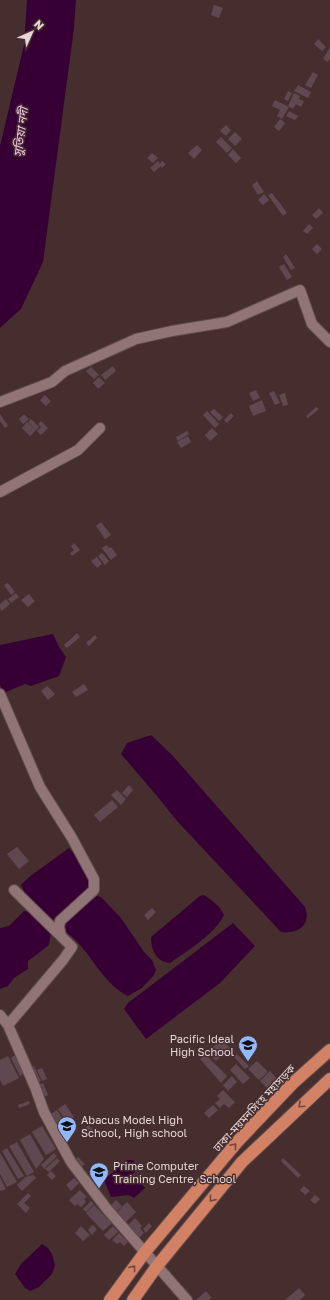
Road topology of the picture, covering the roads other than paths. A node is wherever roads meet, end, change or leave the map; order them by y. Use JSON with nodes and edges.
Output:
{"nodes":[{"id":1,"x":330,"y":342,"type":"edge"},
{"id":2,"x":0,"y":402,"type":"edge"},
{"id":3,"x":100,"y":428,"type":"dead end"},
{"id":4,"x":0,"y":492,"type":"edge"},
{"id":5,"x":0,"y":694,"type":"edge"},
{"id":6,"x":14,"y":890,"type":"dead end"},
{"id":7,"x":61,"y":936,"type":"junction"},
{"id":8,"x":0,"y":1015,"type":"edge"},
{"id":9,"x":8,"y":1025,"type":"junction"},
{"id":10,"x":330,"y":1050,"type":"edge"},
{"id":11,"x":330,"y":1078,"type":"edge"},
{"id":12,"x":145,"y":1252,"type":"junction"},
{"id":13,"x":157,"y":1266,"type":"junction"},
{"id":14,"x":110,"y":1300,"type":"edge"},
{"id":15,"x":133,"y":1300,"type":"edge"},
{"id":16,"x":187,"y":1300,"type":"edge"}],
"edges":[{"from":1,"to":2,"type":"street"},
{"from":3,"to":4,"type":"street"},
{"from":5,"to":7,"type":"street"},
{"from":6,"to":7,"type":"street"},
{"from":7,"to":9,"type":"street"},
{"from":8,"to":9,"type":"street"},
{"from":9,"to":12,"type":"street"},
{"from":12,"to":10,"type":"highway","name":"ঢাকা-ময়মনসিংহ মহাসড়ক","one_way":true},
{"from":11,"to":13,"type":"highway","one_way":true},
{"from":12,"to":13,"type":"street"},
{"from":14,"to":12,"type":"highway","name":"ঢাকা-ময়মনসিংহ মহাসড়ক","one_way":true},
{"from":13,"to":15,"type":"highway"},
{"from":13,"to":16,"type":"street"}]}
